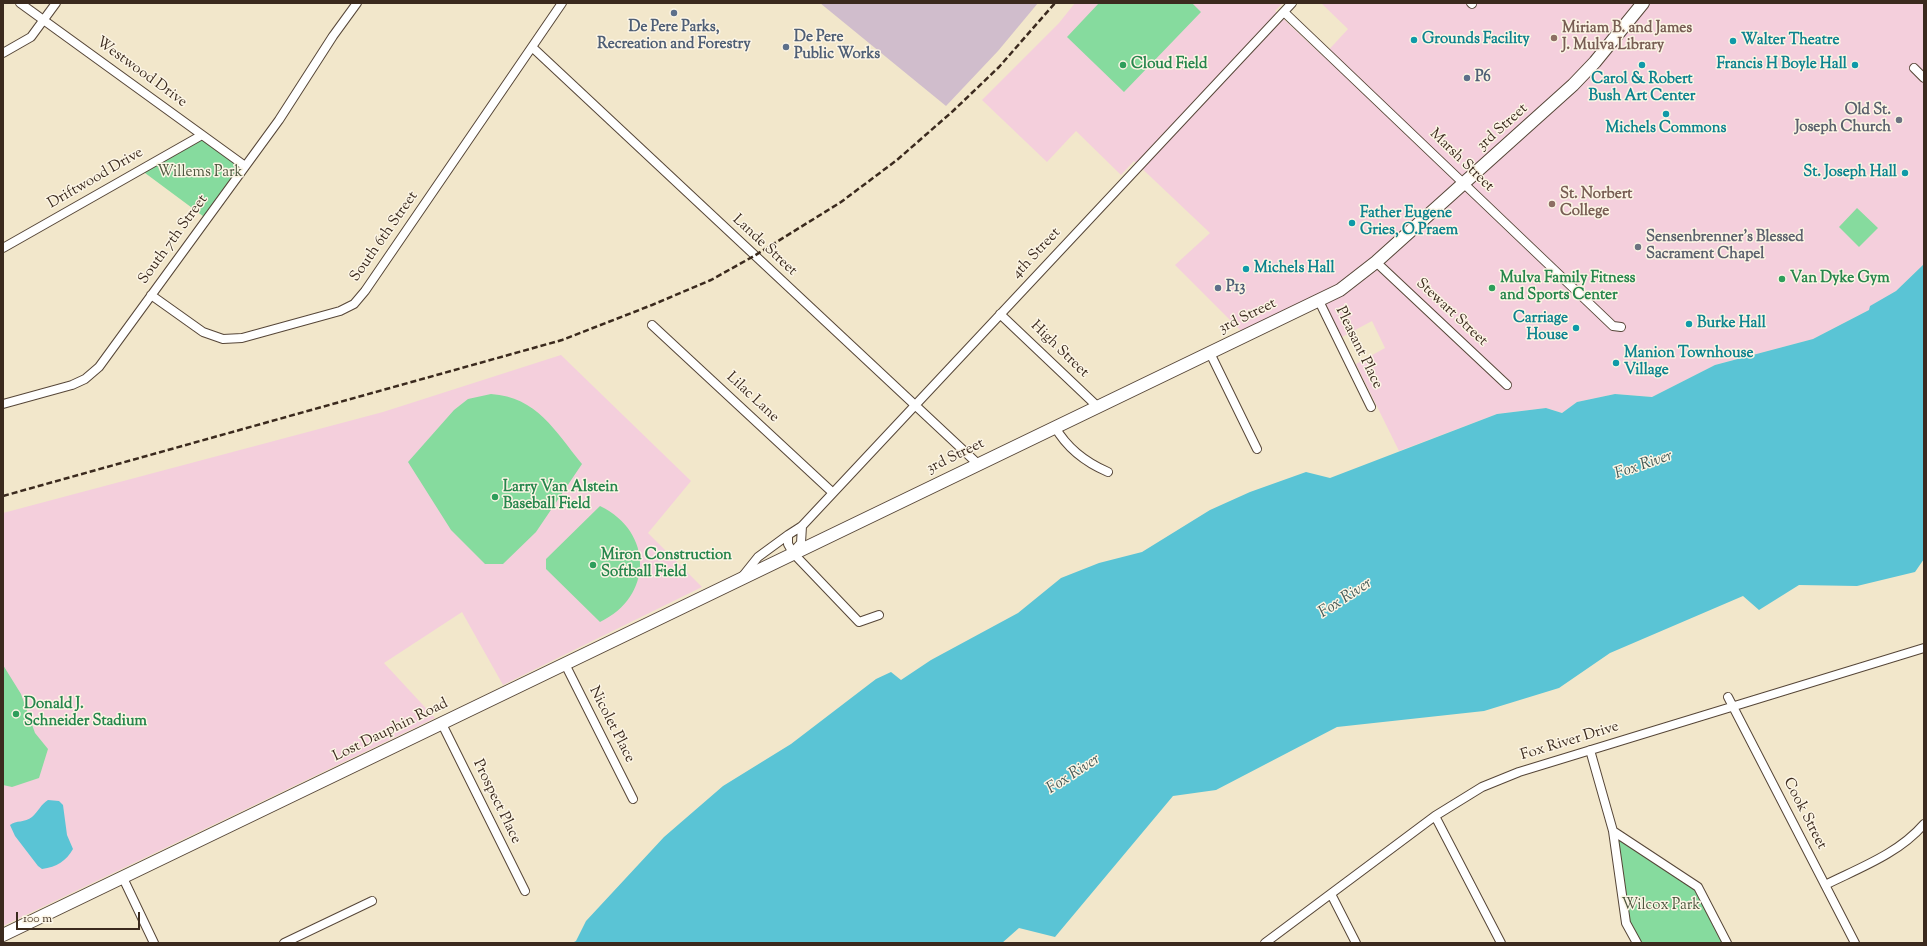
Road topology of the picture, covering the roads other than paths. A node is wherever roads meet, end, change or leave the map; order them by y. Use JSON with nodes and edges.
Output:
{"nodes":[{"id":1,"x":20,"y":3,"type":"edge"},
{"id":2,"x":56,"y":3,"type":"edge"},
{"id":3,"x":357,"y":3,"type":"edge"},
{"id":4,"x":562,"y":3,"type":"edge"},
{"id":5,"x":1292,"y":3,"type":"edge"},
{"id":6,"x":1643,"y":3,"type":"edge"},
{"id":7,"x":1284,"y":12,"type":"junction"},
{"id":8,"x":44,"y":20,"type":"junction"},
{"id":9,"x":532,"y":47,"type":"junction"},
{"id":10,"x":3,"y":53,"type":"edge"},
{"id":11,"x":1914,"y":68,"type":"dead end"},
{"id":12,"x":1924,"y":78,"type":"edge"},
{"id":13,"x":202,"y":135,"type":"junction"},
{"id":14,"x":245,"y":166,"type":"junction"},
{"id":15,"x":1464,"y":184,"type":"junction"},
{"id":16,"x":3,"y":248,"type":"edge"},
{"id":17,"x":1376,"y":262,"type":"junction"},
{"id":18,"x":152,"y":295,"type":"junction"},
{"id":19,"x":1319,"y":301,"type":"junction"},
{"id":20,"x":1000,"y":314,"type":"junction"},
{"id":21,"x":652,"y":325,"type":"dead end"},
{"id":22,"x":1621,"y":327,"type":"dead end"},
{"id":23,"x":1210,"y":353,"type":"junction"},
{"id":24,"x":1507,"y":385,"type":"dead end"},
{"id":25,"x":3,"y":404,"type":"edge"},
{"id":26,"x":914,"y":405,"type":"junction"},
{"id":27,"x":1098,"y":406,"type":"junction"},
{"id":28,"x":1371,"y":407,"type":"dead end"},
{"id":29,"x":1055,"y":427,"type":"junction"},
{"id":30,"x":1257,"y":449,"type":"dead end"},
{"id":31,"x":978,"y":464,"type":"junction"},
{"id":32,"x":1108,"y":472,"type":"dead end"},
{"id":33,"x":832,"y":492,"type":"junction"},
{"id":34,"x":802,"y":526,"type":"junction"},
{"id":35,"x":788,"y":536,"type":"junction"},
{"id":36,"x":793,"y":553,"type":"junction"},
{"id":37,"x":740,"y":579,"type":"junction"},
{"id":38,"x":879,"y":615,"type":"dead end"},
{"id":39,"x":1924,"y":648,"type":"edge"},
{"id":40,"x":565,"y":664,"type":"junction"},
{"id":41,"x":1728,"y":698,"type":"dead end"},
{"id":42,"x":1733,"y":707,"type":"junction"},
{"id":43,"x":442,"y":724,"type":"junction"},
{"id":44,"x":1590,"y":750,"type":"junction"},
{"id":45,"x":633,"y":799,"type":"dead end"},
{"id":46,"x":1435,"y":816,"type":"junction"},
{"id":47,"x":1924,"y":824,"type":"edge"},
{"id":48,"x":1614,"y":831,"type":"junction"},
{"id":49,"x":123,"y":878,"type":"junction"},
{"id":50,"x":1825,"y":884,"type":"junction"},
{"id":51,"x":525,"y":892,"type":"dead end"},
{"id":52,"x":1331,"y":894,"type":"junction"},
{"id":53,"x":372,"y":901,"type":"dead end"},
{"id":54,"x":3,"y":935,"type":"edge"},
{"id":55,"x":154,"y":943,"type":"edge"},
{"id":56,"x":284,"y":943,"type":"edge"},
{"id":57,"x":1265,"y":943,"type":"edge"},
{"id":58,"x":1356,"y":943,"type":"edge"},
{"id":59,"x":1501,"y":943,"type":"edge"},
{"id":60,"x":1637,"y":943,"type":"edge"},
{"id":61,"x":1727,"y":943,"type":"edge"},
{"id":62,"x":1855,"y":943,"type":"edge"}],
"edges":[{"from":1,"to":8,"type":"street","name":"Westwood Drive"},
{"from":2,"to":8,"type":"street"},
{"from":3,"to":14,"type":"street","name":"South 7th Street"},
{"from":4,"to":9,"type":"street","name":"South 6th Street"},
{"from":5,"to":7,"type":"street","name":"4th Street"},
{"from":6,"to":15,"type":"main road","name":"3rd Street"},
{"from":7,"to":15,"type":"street","name":"Marsh Street"},
{"from":7,"to":20,"type":"street","name":"4th Street"},
{"from":8,"to":10,"type":"street"},
{"from":8,"to":13,"type":"street","name":"Westwood Drive"},
{"from":9,"to":18,"type":"street","name":"South 6th Street"},
{"from":9,"to":26,"type":"street","name":"Lande Street"},
{"from":11,"to":12,"type":"street"},
{"from":13,"to":14,"type":"street","name":"Westwood Drive"},
{"from":13,"to":16,"type":"street","name":"Driftwood Drive"},
{"from":14,"to":18,"type":"street","name":"South 7th Street"},
{"from":15,"to":17,"type":"main road","name":"3rd Street"},
{"from":15,"to":22,"type":"street","name":"Marsh Street"},
{"from":17,"to":19,"type":"main road","name":"3rd Street"},
{"from":17,"to":24,"type":"street","name":"Stewart Street"},
{"from":18,"to":25,"type":"street","name":"South 7th Street"},
{"from":19,"to":23,"type":"main road","name":"3rd Street"},
{"from":19,"to":28,"type":"street","name":"Pleasant Place"},
{"from":20,"to":26,"type":"street","name":"4th Street"},
{"from":20,"to":27,"type":"street","name":"High Street"},
{"from":21,"to":33,"type":"street","name":"Lilac Lane"},
{"from":23,"to":27,"type":"main road","name":"3rd Street"},
{"from":23,"to":30,"type":"street"},
{"from":26,"to":31,"type":"street","name":"Lande Street"},
{"from":26,"to":33,"type":"street","name":"4th Street"},
{"from":27,"to":29,"type":"main road","name":"3rd Street"},
{"from":29,"to":31,"type":"main road","name":"3rd Street"},
{"from":29,"to":32,"type":"street"},
{"from":31,"to":36,"type":"main road","name":"3rd Street"},
{"from":33,"to":34,"type":"street","name":"4th Street"},
{"from":34,"to":35,"type":"street","name":"4th Street"},
{"from":34,"to":36,"type":"street"},
{"from":35,"to":36,"type":"street"},
{"from":35,"to":37,"type":"street","name":"4th Street"},
{"from":36,"to":37,"type":"main road","name":"Lost Dauphin Road"},
{"from":36,"to":38,"type":"street"},
{"from":37,"to":40,"type":"main road","name":"Lost Dauphin Road"},
{"from":39,"to":42,"type":"street","name":"Fox River Drive"},
{"from":40,"to":43,"type":"main road","name":"Lost Dauphin Road"},
{"from":40,"to":45,"type":"street","name":"Nicolet Place"},
{"from":41,"to":42,"type":"street","name":"Cook Street"},
{"from":42,"to":44,"type":"street","name":"Fox River Drive"},
{"from":42,"to":50,"type":"street","name":"Cook Street"},
{"from":43,"to":49,"type":"main road","name":"Lost Dauphin Road"},
{"from":43,"to":51,"type":"street","name":"Prospect Place"},
{"from":44,"to":46,"type":"street","name":"Fox River Drive"},
{"from":44,"to":48,"type":"street"},
{"from":46,"to":52,"type":"street","name":"Fox River Drive"},
{"from":46,"to":59,"type":"street"},
{"from":47,"to":50,"type":"street"},
{"from":48,"to":60,"type":"street"},
{"from":48,"to":61,"type":"street"},
{"from":49,"to":54,"type":"main road","name":"Lost Dauphin Road"},
{"from":49,"to":55,"type":"street"},
{"from":50,"to":62,"type":"street","name":"Cook Street"},
{"from":52,"to":57,"type":"street","name":"Fox River Drive"},
{"from":52,"to":58,"type":"street"},
{"from":53,"to":56,"type":"street"}]}
